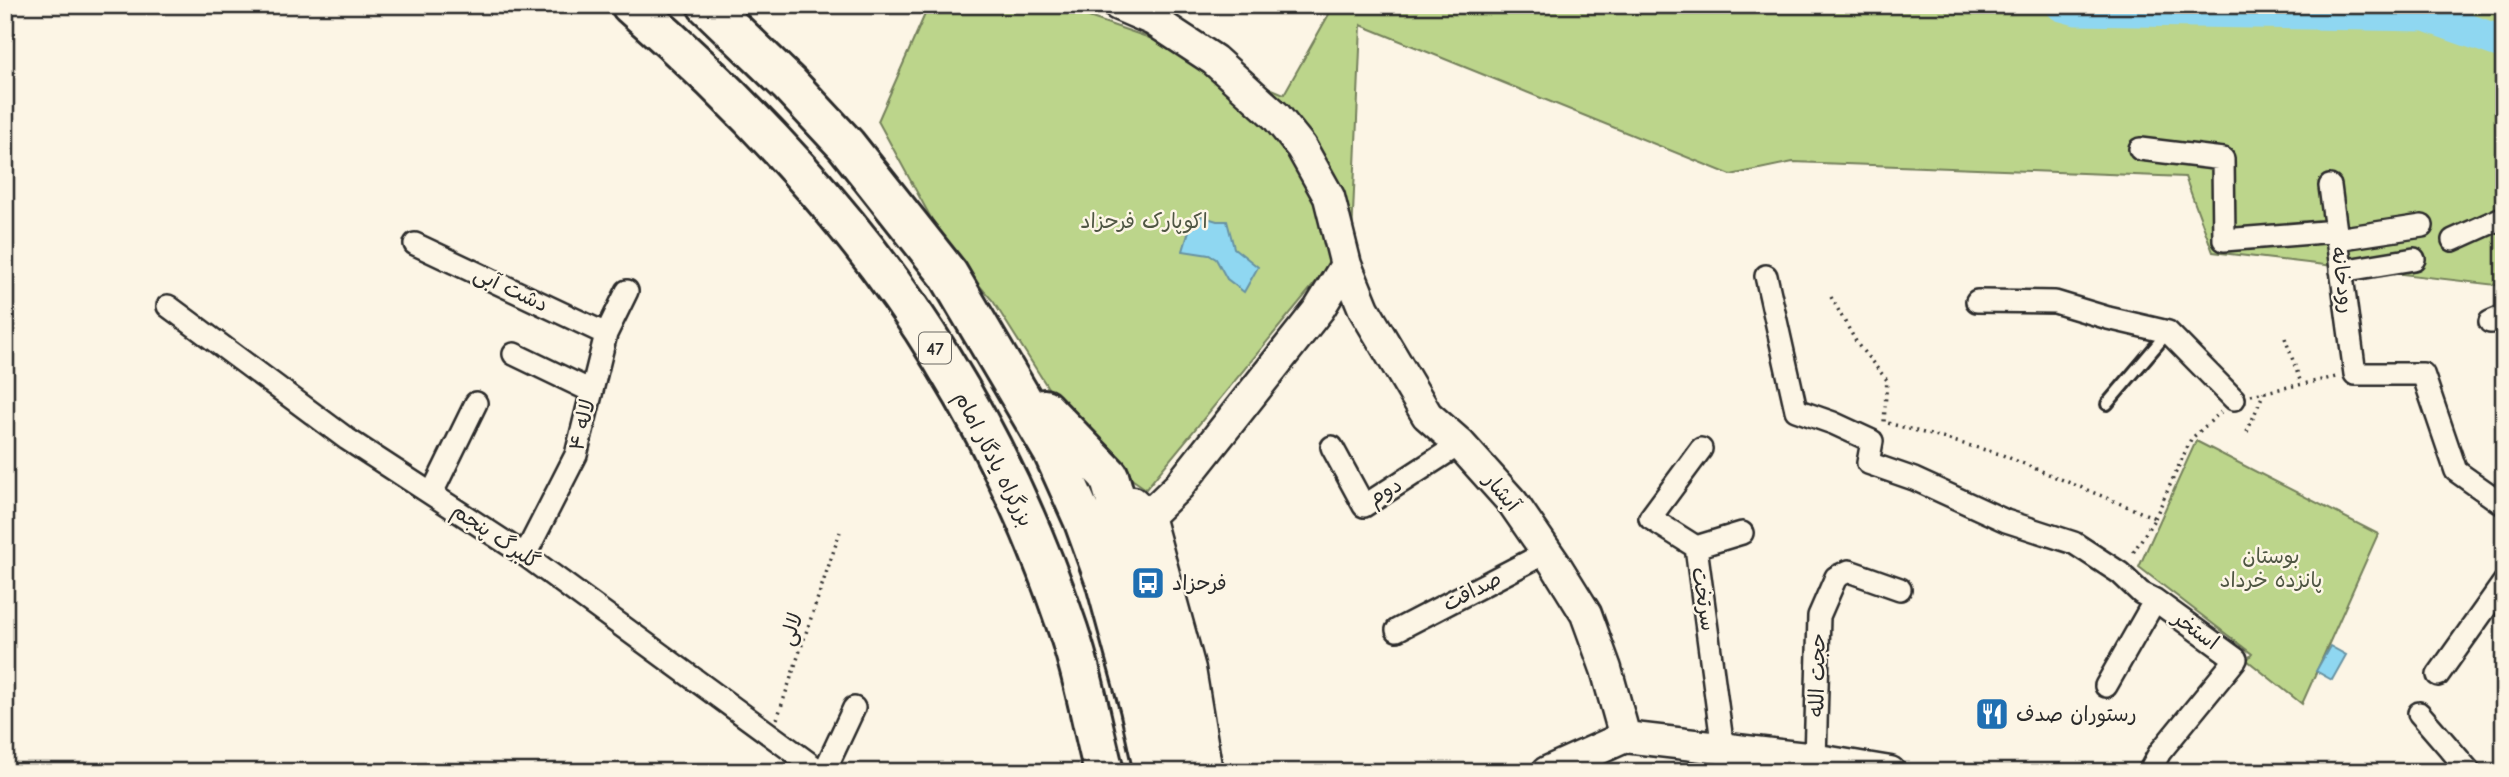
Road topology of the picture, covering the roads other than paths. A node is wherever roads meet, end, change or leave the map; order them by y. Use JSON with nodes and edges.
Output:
{"nodes":[{"id":1,"x":631,"y":5,"type":"edge"},
{"id":2,"x":707,"y":5,"type":"edge"},
{"id":3,"x":1118,"y":5,"type":"edge"},
{"id":4,"x":2140,"y":149,"type":"dead end"},
{"id":5,"x":2330,"y":186,"type":"dead end"},
{"id":6,"x":2502,"y":222,"type":"edge"},
{"id":7,"x":2422,"y":226,"type":"dead end"},
{"id":8,"x":2337,"y":235,"type":"junction"},
{"id":9,"x":2453,"y":240,"type":"dead end"},
{"id":10,"x":415,"y":244,"type":"dead end"},
{"id":11,"x":2414,"y":259,"type":"dead end"},
{"id":12,"x":1346,"y":265,"type":"junction"},
{"id":13,"x":2341,"y":271,"type":"junction"},
{"id":14,"x":1766,"y":276,"type":"dead end"},
{"id":15,"x":627,"y":291,"type":"dead end"},
{"id":16,"x":1977,"y":301,"type":"dead end"},
{"id":17,"x":168,"y":306,"type":"dead end"},
{"id":18,"x":2168,"y":332,"type":"junction"},
{"id":19,"x":606,"y":334,"type":"junction"},
{"id":20,"x":514,"y":354,"type":"dead end"},
{"id":21,"x":1003,"y":368,"type":"junction"},
{"id":22,"x":591,"y":390,"type":"junction"},
{"id":23,"x":2234,"y":399,"type":"road end"},
{"id":24,"x":476,"y":403,"type":"dead end"},
{"id":25,"x":2107,"y":404,"type":"dead end"},
{"id":26,"x":1460,"y":444,"type":"junction"},
{"id":27,"x":1332,"y":447,"type":"dead end"},
{"id":28,"x":1701,"y":449,"type":"dead end"},
{"id":29,"x":1109,"y":476,"type":"junction"},
{"id":30,"x":432,"y":494,"type":"junction"},
{"id":31,"x":2504,"y":505,"type":"edge"},
{"id":32,"x":1147,"y":516,"type":"junction"},
{"id":33,"x":1742,"y":533,"type":"dead end"},
{"id":34,"x":1696,"y":547,"type":"junction"},
{"id":35,"x":1547,"y":552,"type":"junction"},
{"id":36,"x":525,"y":555,"type":"junction"},
{"id":37,"x":2504,"y":582,"type":"edge"},
{"id":38,"x":1900,"y":589,"type":"dead end"},
{"id":39,"x":2155,"y":600,"type":"junction"},
{"id":40,"x":1397,"y":630,"type":"dead end"},
{"id":41,"x":2438,"y":675,"type":"dead end"},
{"id":42,"x":2106,"y":686,"type":"dead end"},
{"id":43,"x":853,"y":708,"type":"dead end"},
{"id":44,"x":2419,"y":713,"type":"dead end"},
{"id":45,"x":1091,"y":719,"type":"junction"},
{"id":46,"x":1625,"y":737,"type":"junction"},
{"id":47,"x":1723,"y":748,"type":"junction"},
{"id":48,"x":1815,"y":760,"type":"junction"},
{"id":49,"x":813,"y":770,"type":"edge"},
{"id":50,"x":1090,"y":772,"type":"edge"},
{"id":51,"x":1104,"y":772,"type":"edge"},
{"id":52,"x":1154,"y":772,"type":"edge"},
{"id":53,"x":1173,"y":772,"type":"edge"},
{"id":54,"x":1207,"y":772,"type":"edge"},
{"id":55,"x":1547,"y":772,"type":"edge"},
{"id":56,"x":1890,"y":772,"type":"edge"},
{"id":57,"x":2149,"y":772,"type":"edge"},
{"id":58,"x":2470,"y":772,"type":"edge"}],
"edges":[{"from":1,"to":45,"type":"highway","name":"بزرگراه یادگار امام","number":"47"},
{"from":2,"to":21,"type":"highway","number":"47"},
{"from":3,"to":12,"type":"street","name":"آبشار"},
{"from":4,"to":8,"type":"street"},
{"from":5,"to":8,"type":"street","name":"رودخانه"},
{"from":6,"to":9,"type":"street"},
{"from":7,"to":8,"type":"street"},
{"from":8,"to":13,"type":"street","name":"رودخانه"},
{"from":10,"to":19,"type":"street","name":"دشت آبی"},
{"from":11,"to":13,"type":"street"},
{"from":12,"to":26,"type":"street","name":"آبشار"},
{"from":12,"to":32,"type":"street"},
{"from":13,"to":31,"type":"street","name":"رودخانه"},
{"from":14,"to":39,"type":"street"},
{"from":15,"to":19,"type":"street","name":"لاله ۴"},
{"from":16,"to":18,"type":"street"},
{"from":17,"to":30,"type":"street","name":"گلبرگ پنجم"},
{"from":18,"to":23,"type":"street"},
{"from":18,"to":25,"type":"lane"},
{"from":19,"to":22,"type":"street","name":"لاله ۴"},
{"from":20,"to":22,"type":"street"},
{"from":21,"to":29,"type":"highway"},
{"from":21,"to":52,"type":"highway","number":"47"},
{"from":22,"to":36,"type":"street","name":"لاله ۴"},
{"from":24,"to":30,"type":"street"},
{"from":26,"to":27,"type":"street","name":"دوم"},
{"from":26,"to":35,"type":"street","name":"آبشار"},
{"from":28,"to":34,"type":"street","name":"سرتخت"},
{"from":29,"to":32,"type":"street"},
{"from":29,"to":53,"type":"highway"},
{"from":30,"to":36,"type":"street","name":"گلبرگ پنجم"},
{"from":32,"to":54,"type":"street"},
{"from":33,"to":34,"type":"street"},
{"from":34,"to":47,"type":"street","name":"سرتخت"},
{"from":35,"to":40,"type":"street","name":"صداقت"},
{"from":35,"to":46,"type":"street","name":"آبشار"},
{"from":36,"to":49,"type":"street","name":"گلبرگ پنجم"},
{"from":37,"to":41,"type":"street"},
{"from":38,"to":48,"type":"street","name":"حجت الله"},
{"from":39,"to":42,"type":"street","name":"استخر"},
{"from":39,"to":57,"type":"street","name":"استخر"},
{"from":43,"to":49,"type":"street"},
{"from":44,"to":58,"type":"street"},
{"from":45,"to":50,"type":"street"},
{"from":45,"to":51,"type":"highway","name":"بزرگراه یادگار امام","number":"47"},
{"from":46,"to":47,"type":"street"},
{"from":46,"to":55,"type":"street"},
{"from":47,"to":48,"type":"street"},
{"from":48,"to":56,"type":"street"}]}
